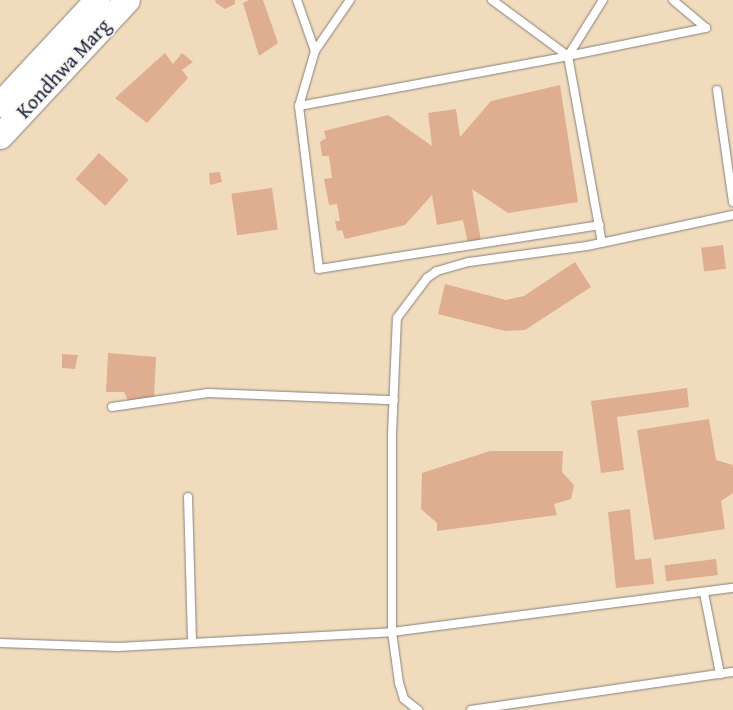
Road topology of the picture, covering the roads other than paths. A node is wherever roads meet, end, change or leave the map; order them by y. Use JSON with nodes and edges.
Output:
{"nodes":[{"id":1,"x":97,"y":0,"type":"edge"},
{"id":2,"x":127,"y":0,"type":"edge"},
{"id":3,"x":297,"y":0,"type":"edge"},
{"id":4,"x":350,"y":0,"type":"edge"},
{"id":5,"x":492,"y":0,"type":"edge"},
{"id":6,"x":602,"y":0,"type":"edge"},
{"id":7,"x":673,"y":0,"type":"edge"},
{"id":8,"x":316,"y":51,"type":"junction"},
{"id":9,"x":568,"y":56,"type":"junction"},
{"id":10,"x":717,"y":90,"type":"dead end"},
{"id":11,"x":0,"y":104,"type":"edge"},
{"id":12,"x":299,"y":106,"type":"junction"},
{"id":13,"x":0,"y":136,"type":"edge"},
{"id":14,"x":733,"y":202,"type":"edge"},
{"id":15,"x":733,"y":215,"type":"edge"},
{"id":16,"x":600,"y":225,"type":"junction"},
{"id":17,"x":602,"y":243,"type":"junction"},
{"id":18,"x":394,"y":400,"type":"junction"},
{"id":19,"x":112,"y":407,"type":"dead end"},
{"id":20,"x":188,"y":497,"type":"dead end"},
{"id":21,"x":733,"y":588,"type":"edge"},
{"id":22,"x":704,"y":592,"type":"junction"},
{"id":23,"x":392,"y":632,"type":"junction"},
{"id":24,"x":192,"y":643,"type":"junction"},
{"id":25,"x":0,"y":644,"type":"edge"},
{"id":26,"x":733,"y":672,"type":"edge"},
{"id":27,"x":720,"y":674,"type":"junction"},
{"id":28,"x":418,"y":710,"type":"edge"},
{"id":29,"x":471,"y":710,"type":"edge"}],
"edges":[{"from":1,"to":11,"type":"main road","name":"Kondhwa Marg"},
{"from":2,"to":13,"type":"main road","name":"Kondhwa Marg"},
{"from":3,"to":8,"type":"lane"},
{"from":4,"to":8,"type":"lane"},
{"from":5,"to":9,"type":"lane"},
{"from":6,"to":9,"type":"lane"},
{"from":7,"to":9,"type":"lane"},
{"from":8,"to":12,"type":"lane"},
{"from":9,"to":12,"type":"lane"},
{"from":9,"to":16,"type":"lane"},
{"from":10,"to":14,"type":"lane"},
{"from":12,"to":16,"type":"lane"},
{"from":15,"to":17,"type":"lane"},
{"from":16,"to":17,"type":"lane"},
{"from":17,"to":18,"type":"lane"},
{"from":18,"to":19,"type":"lane"},
{"from":18,"to":23,"type":"lane"},
{"from":20,"to":24,"type":"lane"},
{"from":21,"to":22,"type":"lane"},
{"from":22,"to":23,"type":"lane"},
{"from":22,"to":27,"type":"lane"},
{"from":23,"to":24,"type":"lane"},
{"from":23,"to":28,"type":"lane"},
{"from":24,"to":25,"type":"lane"},
{"from":26,"to":27,"type":"lane"},
{"from":27,"to":29,"type":"lane"}]}
